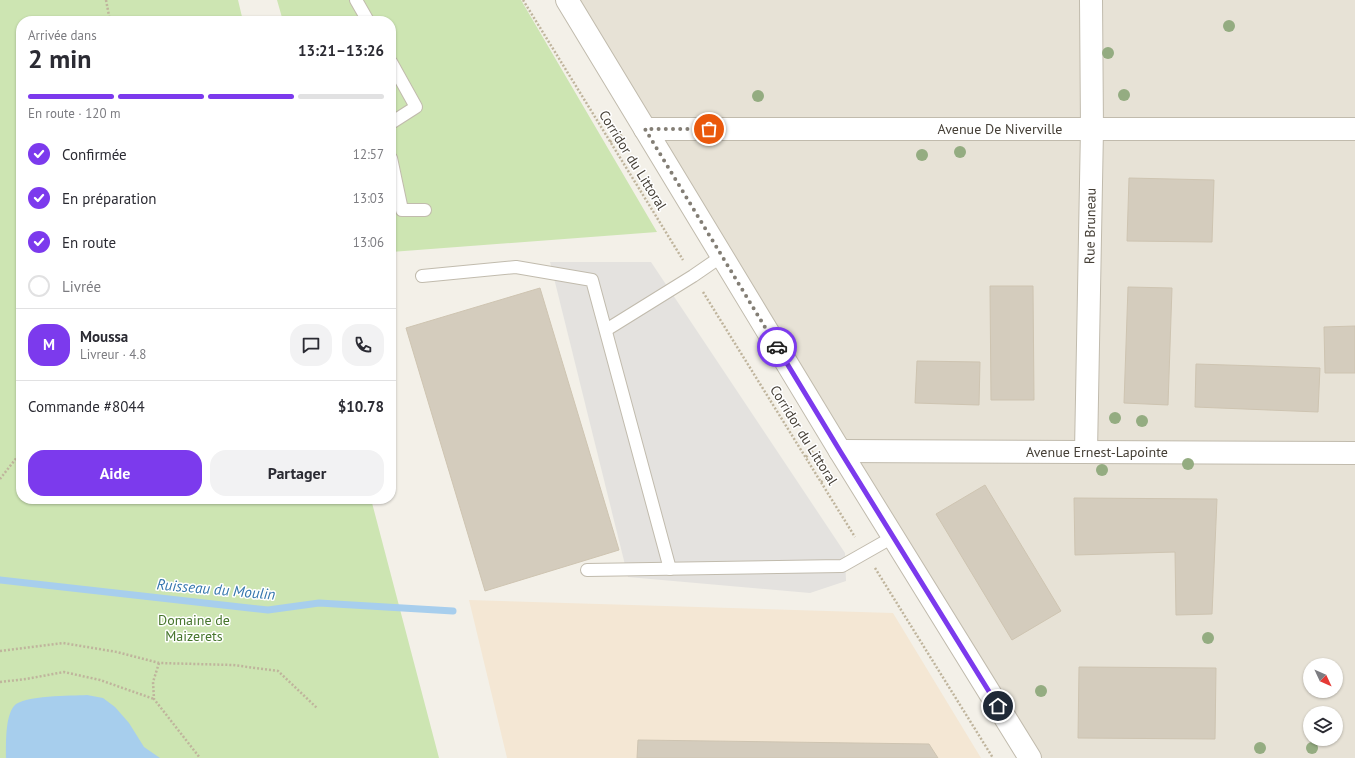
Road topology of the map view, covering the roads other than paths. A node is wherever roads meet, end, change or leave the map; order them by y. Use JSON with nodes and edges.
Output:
{"nodes":[{"id":1,"x":356,"y":0,"type":"edge"},
{"id":2,"x":567,"y":0,"type":"edge"},
{"id":3,"x":1091,"y":0,"type":"edge"},
{"id":4,"x":365,"y":16,"type":"edge"},
{"id":5,"x":396,"y":71,"type":"edge"},
{"id":6,"x":396,"y":120,"type":"edge"},
{"id":7,"x":1355,"y":128,"type":"edge"},
{"id":8,"x":645,"y":129,"type":"junction"},
{"id":9,"x":1092,"y":129,"type":"junction"},
{"id":10,"x":396,"y":182,"type":"edge"},
{"id":11,"x":425,"y":210,"type":"dead end"},
{"id":12,"x":722,"y":256,"type":"junction"},
{"id":13,"x":422,"y":276,"type":"dead end"},
{"id":14,"x":606,"y":330,"type":"junction"},
{"id":15,"x":840,"y":451,"type":"junction"},
{"id":16,"x":1086,"y":452,"type":"junction"},
{"id":17,"x":1355,"y":453,"type":"edge"},
{"id":18,"x":893,"y":537,"type":"junction"},
{"id":19,"x":670,"y":569,"type":"junction"},
{"id":20,"x":587,"y":570,"type":"dead end"},
{"id":21,"x":1030,"y":758,"type":"edge"}],
"edges":[{"from":1,"to":4,"type":"lane"},
{"from":2,"to":8,"type":"street"},
{"from":3,"to":9,"type":"street","name":"Rue Bruneau"},
{"from":5,"to":6,"type":"lane"},
{"from":7,"to":9,"type":"street","name":"Avenue De Niverville"},
{"from":8,"to":9,"type":"street","name":"Avenue De Niverville"},
{"from":8,"to":12,"type":"street"},
{"from":9,"to":16,"type":"street","name":"Rue Bruneau"},
{"from":10,"to":11,"type":"lane"},
{"from":12,"to":14,"type":"lane"},
{"from":12,"to":15,"type":"street"},
{"from":13,"to":14,"type":"lane"},
{"from":14,"to":19,"type":"lane"},
{"from":15,"to":16,"type":"street","name":"Avenue Ernest-Lapointe"},
{"from":15,"to":18,"type":"street"},
{"from":16,"to":17,"type":"street","name":"Avenue Ernest-Lapointe"},
{"from":18,"to":19,"type":"lane"},
{"from":18,"to":21,"type":"street"},
{"from":19,"to":20,"type":"lane"}]}
